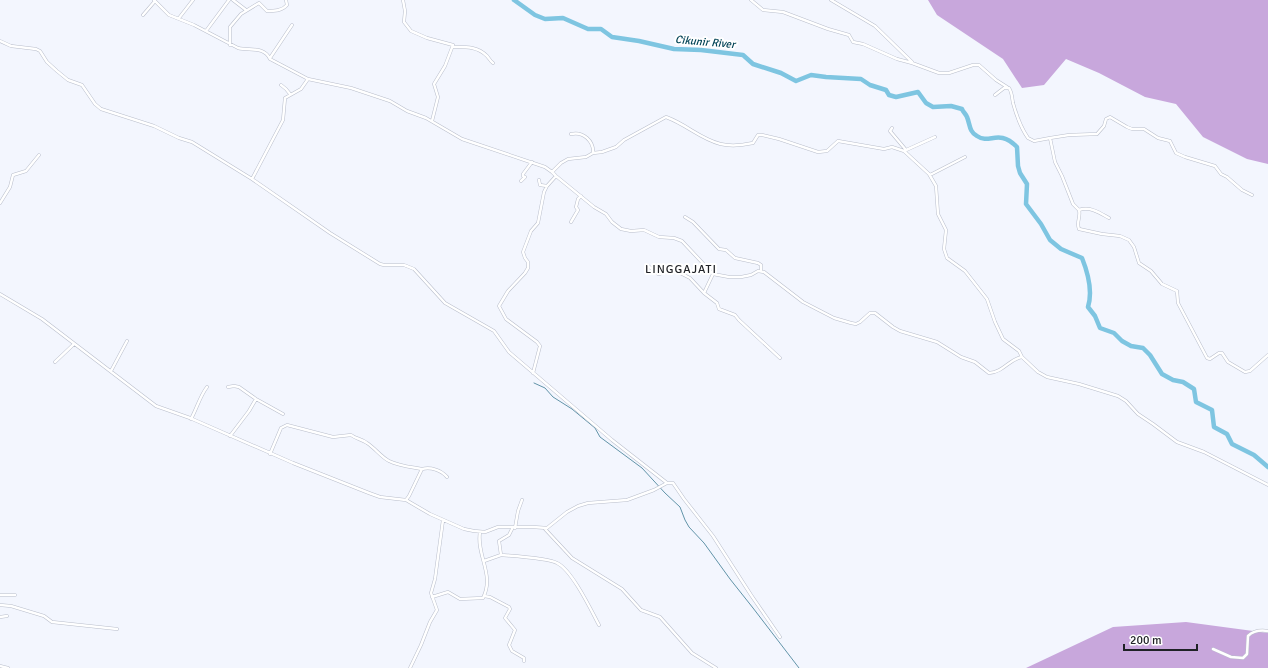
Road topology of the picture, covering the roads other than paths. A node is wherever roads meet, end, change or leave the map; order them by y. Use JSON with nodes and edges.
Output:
{"nodes":[{"id":1,"x":154,"y":0,"type":"edge"},
{"id":2,"x":193,"y":0,"type":"edge"},
{"id":3,"x":229,"y":0,"type":"edge"},
{"id":4,"x":233,"y":0,"type":"edge"},
{"id":5,"x":286,"y":0,"type":"edge"},
{"id":6,"x":404,"y":0,"type":"edge"},
{"id":7,"x":751,"y":0,"type":"edge"},
{"id":8,"x":831,"y":0,"type":"edge"},
{"id":9,"x":246,"y":10,"type":"junction"},
{"id":10,"x":143,"y":15,"type":"dead end"},
{"id":11,"x":179,"y":18,"type":"junction"},
{"id":12,"x":292,"y":25,"type":"dead end"},
{"id":13,"x":206,"y":31,"type":"junction"},
{"id":14,"x":0,"y":41,"type":"edge"},
{"id":15,"x":230,"y":45,"type":"junction"},
{"id":16,"x":453,"y":47,"type":"junction"},
{"id":17,"x":270,"y":58,"type":"junction"},
{"id":18,"x":493,"y":63,"type":"dead end"},
{"id":19,"x":912,"y":63,"type":"junction"},
{"id":20,"x":308,"y":80,"type":"junction"},
{"id":21,"x":280,"y":85,"type":"dead end"},
{"id":22,"x":1006,"y":87,"type":"junction"},
{"id":23,"x":290,"y":94,"type":"junction"},
{"id":24,"x":995,"y":95,"type":"dead end"},
{"id":25,"x":432,"y":121,"type":"junction"},
{"id":26,"x":892,"y":128,"type":"dead end"},
{"id":27,"x":571,"y":134,"type":"dead end"},
{"id":28,"x":935,"y":137,"type":"dead end"},
{"id":29,"x":1050,"y":138,"type":"junction"},
{"id":30,"x":905,"y":150,"type":"junction"},
{"id":31,"x":593,"y":153,"type":"junction"},
{"id":32,"x":40,"y":155,"type":"dead end"},
{"id":33,"x":965,"y":157,"type":"dead end"},
{"id":34,"x":532,"y":162,"type":"junction"},
{"id":35,"x":552,"y":172,"type":"junction"},
{"id":36,"x":930,"y":175,"type":"junction"},
{"id":37,"x":556,"y":176,"type":"junction"},
{"id":38,"x":252,"y":179,"type":"junction"},
{"id":39,"x":539,"y":180,"type":"dead end"},
{"id":40,"x":521,"y":181,"type":"dead end"},
{"id":41,"x":547,"y":186,"type":"junction"},
{"id":42,"x":1252,"y":195,"type":"dead end"},
{"id":43,"x":581,"y":196,"type":"junction"},
{"id":44,"x":0,"y":203,"type":"edge"},
{"id":45,"x":1079,"y":210,"type":"junction"},
{"id":46,"x":685,"y":217,"type":"dead end"},
{"id":47,"x":1109,"y":218,"type":"dead end"},
{"id":48,"x":571,"y":222,"type":"dead end"},
{"id":49,"x":647,"y":265,"type":"dead end"},
{"id":50,"x":761,"y":271,"type":"junction"},
{"id":51,"x":713,"y":274,"type":"junction"},
{"id":52,"x":704,"y":293,"type":"junction"},
{"id":53,"x":0,"y":294,"type":"edge"},
{"id":54,"x":127,"y":341,"type":"dead end"},
{"id":55,"x":74,"y":344,"type":"junction"},
{"id":56,"x":1268,"y":355,"type":"edge"},
{"id":57,"x":1022,"y":357,"type":"junction"},
{"id":58,"x":780,"y":358,"type":"dead end"},
{"id":59,"x":55,"y":362,"type":"dead end"},
{"id":60,"x":111,"y":371,"type":"junction"},
{"id":61,"x":534,"y":373,"type":"junction"},
{"id":62,"x":208,"y":387,"type":"dead end"},
{"id":63,"x":228,"y":387,"type":"dead end"},
{"id":64,"x":256,"y":399,"type":"junction"},
{"id":65,"x":283,"y":414,"type":"dead end"},
{"id":66,"x":191,"y":419,"type":"junction"},
{"id":67,"x":230,"y":436,"type":"junction"},
{"id":68,"x":270,"y":454,"type":"junction"},
{"id":69,"x":422,"y":469,"type":"junction"},
{"id":70,"x":446,"y":477,"type":"dead end"},
{"id":71,"x":667,"y":483,"type":"junction"},
{"id":72,"x":1268,"y":485,"type":"edge"},
{"id":73,"x":406,"y":500,"type":"junction"},
{"id":74,"x":522,"y":500,"type":"dead end"},
{"id":75,"x":443,"y":520,"type":"junction"},
{"id":76,"x":514,"y":528,"type":"junction"},
{"id":77,"x":545,"y":528,"type":"junction"},
{"id":78,"x":480,"y":532,"type":"junction"},
{"id":79,"x":502,"y":555,"type":"junction"},
{"id":80,"x":484,"y":561,"type":"junction"},
{"id":81,"x":0,"y":595,"type":"edge"},
{"id":82,"x":15,"y":595,"type":"dead end"},
{"id":83,"x":484,"y":596,"type":"junction"},
{"id":84,"x":432,"y":597,"type":"junction"},
{"id":85,"x":0,"y":605,"type":"edge"},
{"id":86,"x":7,"y":616,"type":"dead end"},
{"id":87,"x":0,"y":617,"type":"edge"},
{"id":88,"x":599,"y":625,"type":"dead end"},
{"id":89,"x":117,"y":629,"type":"dead end"},
{"id":90,"x":1268,"y":631,"type":"edge"},
{"id":91,"x":780,"y":637,"type":"dead end"},
{"id":92,"x":1214,"y":649,"type":"dead end"},
{"id":93,"x":524,"y":661,"type":"dead end"},
{"id":94,"x":0,"y":666,"type":"edge"},
{"id":95,"x":8,"y":668,"type":"edge"},
{"id":96,"x":410,"y":668,"type":"edge"},
{"id":97,"x":716,"y":668,"type":"edge"}],
"edges":[{"from":1,"to":10,"type":"street"},
{"from":1,"to":11,"type":"street"},
{"from":2,"to":11,"type":"street"},
{"from":3,"to":13,"type":"street"},
{"from":4,"to":9,"type":"street"},
{"from":5,"to":9,"type":"street"},
{"from":6,"to":16,"type":"street"},
{"from":7,"to":19,"type":"street"},
{"from":8,"to":19,"type":"street"},
{"from":9,"to":15,"type":"street"},
{"from":11,"to":13,"type":"street"},
{"from":12,"to":17,"type":"street"},
{"from":13,"to":15,"type":"street"},
{"from":14,"to":38,"type":"street"},
{"from":15,"to":17,"type":"street"},
{"from":16,"to":18,"type":"street"},
{"from":16,"to":25,"type":"street"},
{"from":17,"to":20,"type":"street"},
{"from":19,"to":22,"type":"street"},
{"from":20,"to":23,"type":"street"},
{"from":20,"to":25,"type":"street"},
{"from":21,"to":23,"type":"street"},
{"from":22,"to":24,"type":"street"},
{"from":22,"to":29,"type":"street"},
{"from":23,"to":38,"type":"street"},
{"from":25,"to":34,"type":"street"},
{"from":26,"to":30,"type":"street"},
{"from":27,"to":31,"type":"street"},
{"from":28,"to":30,"type":"street"},
{"from":29,"to":42,"type":"street"},
{"from":29,"to":45,"type":"street"},
{"from":30,"to":31,"type":"street"},
{"from":30,"to":36,"type":"street"},
{"from":31,"to":35,"type":"street"},
{"from":32,"to":44,"type":"street"},
{"from":33,"to":36,"type":"street"},
{"from":34,"to":35,"type":"street"},
{"from":34,"to":40,"type":"street"},
{"from":35,"to":37,"type":"street"},
{"from":36,"to":57,"type":"street"},
{"from":37,"to":41,"type":"street"},
{"from":37,"to":43,"type":"street"},
{"from":38,"to":61,"type":"street"},
{"from":39,"to":41,"type":"street"},
{"from":41,"to":61,"type":"street"},
{"from":43,"to":48,"type":"street"},
{"from":43,"to":51,"type":"street"},
{"from":45,"to":47,"type":"street"},
{"from":45,"to":56,"type":"street"},
{"from":46,"to":50,"type":"street"},
{"from":49,"to":52,"type":"street"},
{"from":50,"to":51,"type":"street"},
{"from":50,"to":57,"type":"street"},
{"from":51,"to":52,"type":"street"},
{"from":52,"to":58,"type":"street"},
{"from":53,"to":55,"type":"street"},
{"from":54,"to":60,"type":"street"},
{"from":55,"to":59,"type":"street"},
{"from":55,"to":60,"type":"street"},
{"from":57,"to":72,"type":"street"},
{"from":60,"to":66,"type":"street"},
{"from":61,"to":71,"type":"street"},
{"from":62,"to":66,"type":"street"},
{"from":63,"to":64,"type":"street"},
{"from":64,"to":65,"type":"street"},
{"from":64,"to":67,"type":"street"},
{"from":66,"to":67,"type":"street"},
{"from":67,"to":68,"type":"street"},
{"from":68,"to":69,"type":"street"},
{"from":68,"to":73,"type":"street"},
{"from":69,"to":70,"type":"street"},
{"from":69,"to":73,"type":"street"},
{"from":71,"to":77,"type":"street"},
{"from":71,"to":91,"type":"street"},
{"from":73,"to":75,"type":"street"},
{"from":74,"to":76,"type":"street"},
{"from":75,"to":78,"type":"street"},
{"from":75,"to":84,"type":"street"},
{"from":76,"to":77,"type":"street"},
{"from":76,"to":78,"type":"street"},
{"from":76,"to":79,"type":"street"},
{"from":77,"to":97,"type":"street"},
{"from":78,"to":80,"type":"street"},
{"from":79,"to":80,"type":"street"},
{"from":79,"to":88,"type":"street"},
{"from":80,"to":83,"type":"street"},
{"from":81,"to":82,"type":"street"},
{"from":83,"to":84,"type":"street"},
{"from":83,"to":93,"type":"street"},
{"from":84,"to":96,"type":"street"},
{"from":85,"to":89,"type":"street"},
{"from":86,"to":87,"type":"street"},
{"from":90,"to":92,"type":"street"},
{"from":94,"to":95,"type":"street"}]}
